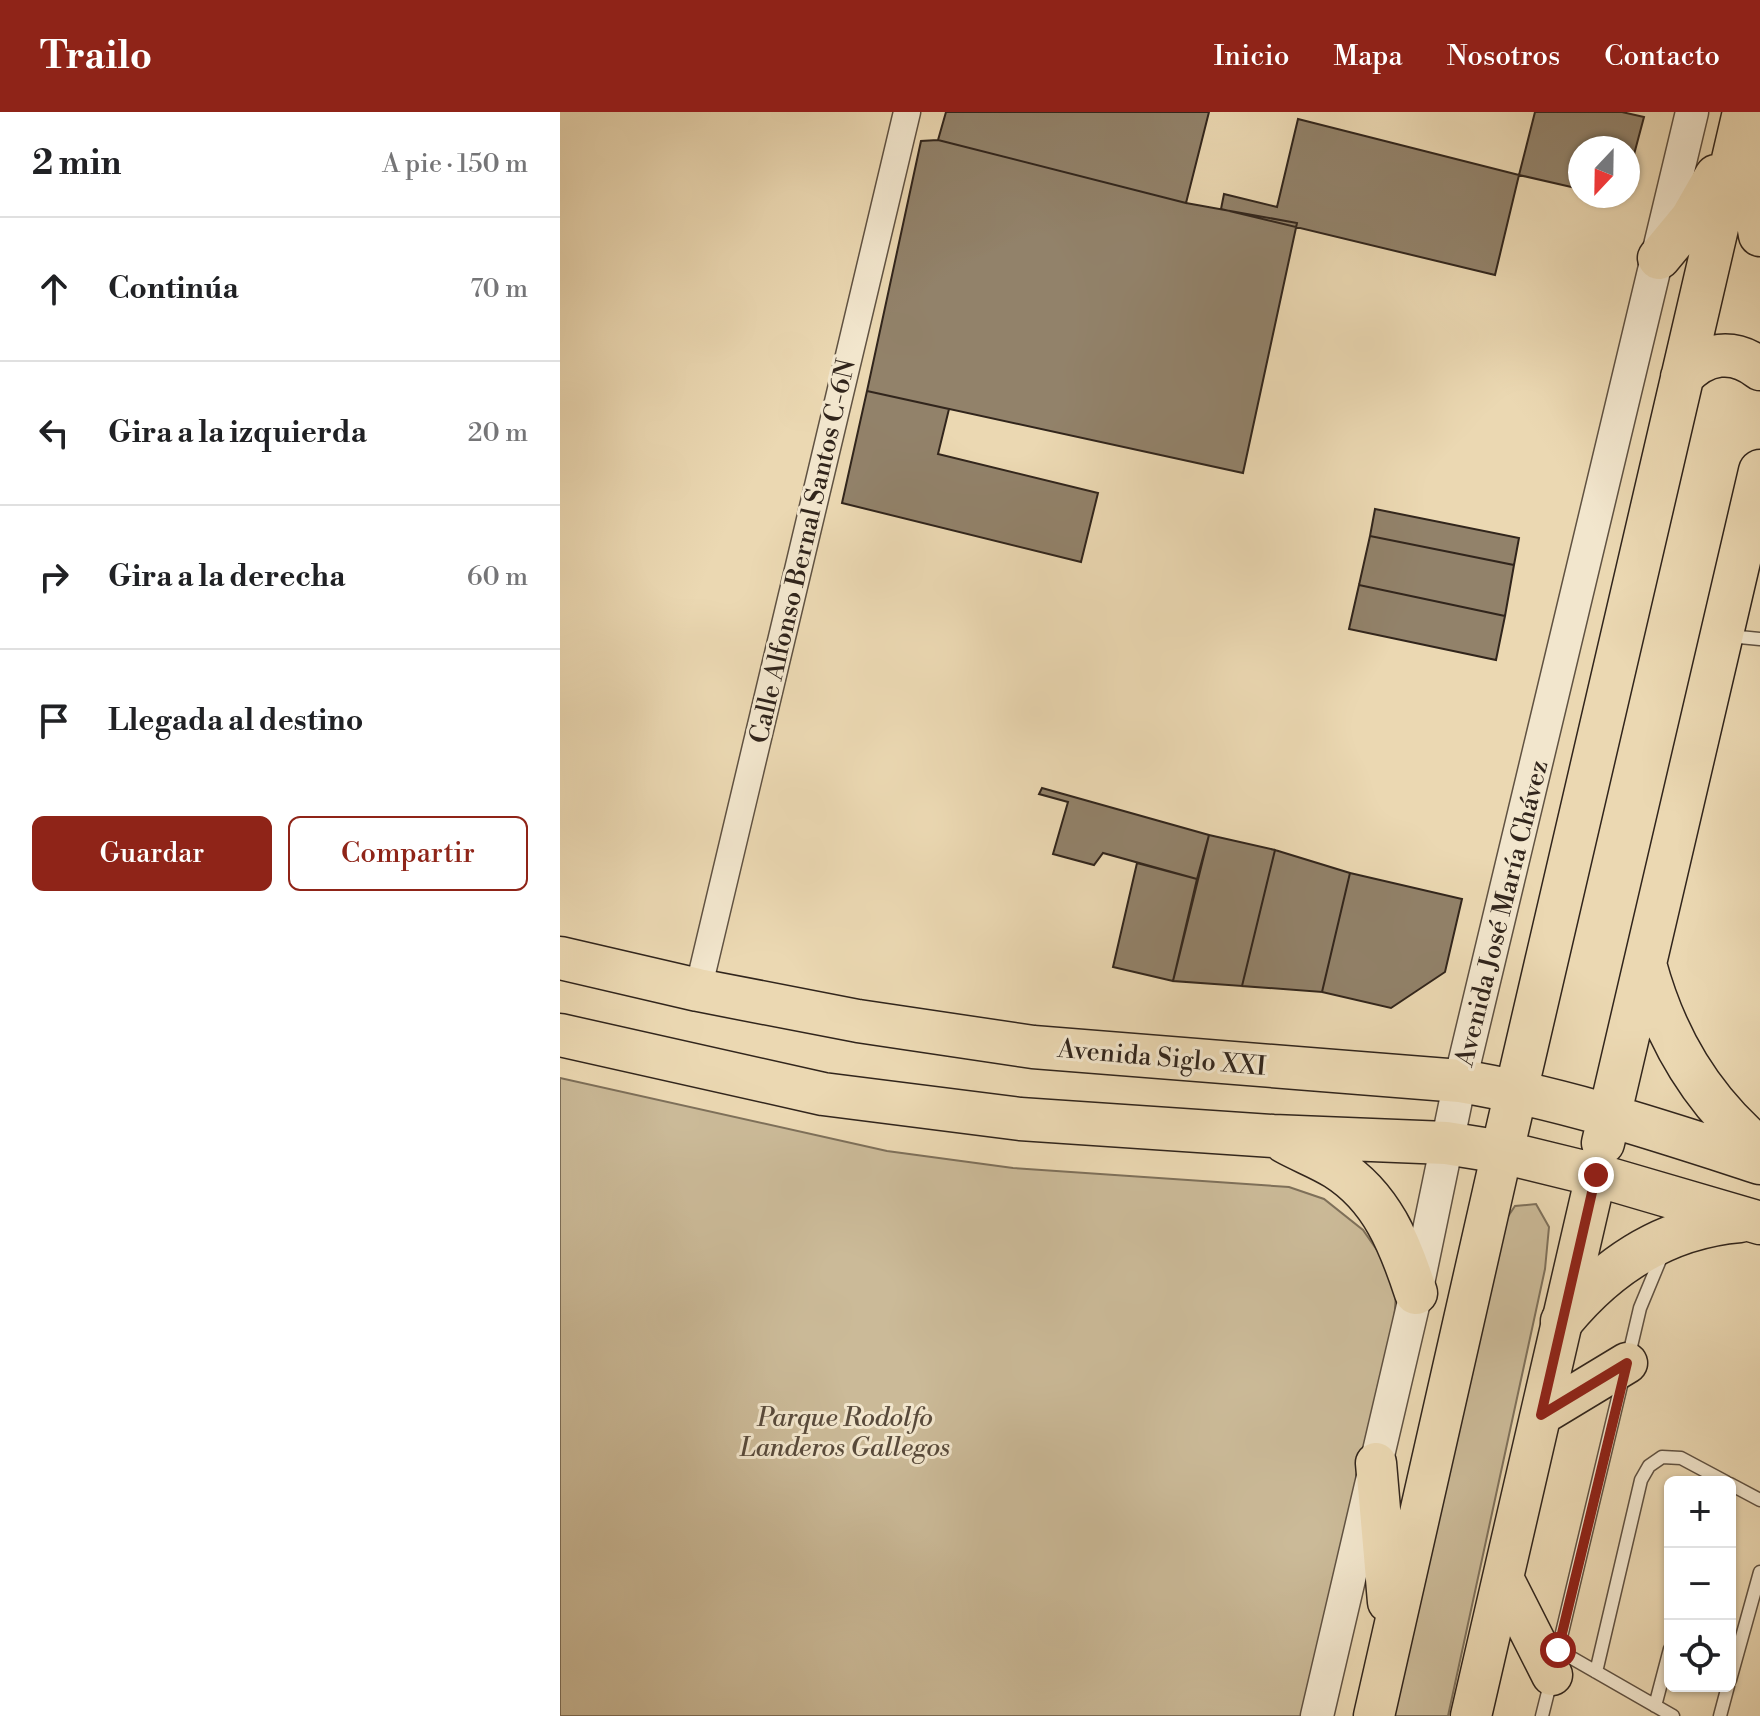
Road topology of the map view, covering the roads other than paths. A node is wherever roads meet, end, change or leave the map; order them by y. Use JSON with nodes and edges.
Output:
{"nodes":[{"id":1,"x":907,"y":112,"type":"edge"},
{"id":2,"x":1692,"y":112,"type":"edge"},
{"id":3,"x":1743,"y":120,"type":"edge"},
{"id":4,"x":1760,"y":235,"type":"edge"},
{"id":5,"x":1659,"y":258,"type":"junction"},
{"id":6,"x":1760,"y":369,"type":"edge"},
{"id":7,"x":1682,"y":377,"type":"junction"},
{"id":8,"x":1760,"y":471,"type":"edge"},
{"id":9,"x":1754,"y":528,"type":"edge"},
{"id":10,"x":1741,"y":637,"type":"edge"},
{"id":11,"x":560,"y":958,"type":"edge"},
{"id":12,"x":1645,"y":964,"type":"junction"},
{"id":13,"x":698,"y":990,"type":"junction"},
{"id":14,"x":560,"y":1035,"type":"edge"},
{"id":15,"x":1460,"y":1081,"type":"junction"},
{"id":16,"x":1517,"y":1091,"type":"junction"},
{"id":17,"x":1610,"y":1115,"type":"junction"},
{"id":18,"x":1273,"y":1136,"type":"junction"},
{"id":19,"x":1446,"y":1143,"type":"junction"},
{"id":20,"x":1760,"y":1149,"type":"edge"},
{"id":21,"x":1502,"y":1152,"type":"junction"},
{"id":22,"x":1760,"y":1163,"type":"edge"},
{"id":23,"x":1596,"y":1175,"type":"junction"},
{"id":24,"x":1756,"y":1221,"type":"edge"},
{"id":25,"x":1672,"y":1236,"type":"junction"},
{"id":26,"x":1416,"y":1293,"type":"junction"},
{"id":27,"x":1562,"y":1321,"type":"junction"},
{"id":28,"x":1627,"y":1363,"type":"junction"},
{"id":29,"x":1541,"y":1415,"type":"junction"},
{"id":30,"x":1376,"y":1463,"type":"junction"},
{"id":31,"x":1713,"y":1476,"type":"edge"},
{"id":32,"x":1736,"y":1488,"type":"edge"},
{"id":33,"x":1760,"y":1500,"type":"edge"},
{"id":34,"x":1760,"y":1572,"type":"edge"},
{"id":35,"x":1503,"y":1578,"type":"junction"},
{"id":36,"x":1391,"y":1641,"type":"junction"},
{"id":37,"x":1736,"y":1658,"type":"edge"},
{"id":38,"x":1555,"y":1663,"type":"junction"},
{"id":39,"x":1596,"y":1672,"type":"junction"},
{"id":40,"x":1664,"y":1672,"type":"edge"},
{"id":41,"x":1726,"y":1692,"type":"edge"},
{"id":42,"x":1655,"y":1706,"type":"junction"},
{"id":43,"x":1317,"y":1716,"type":"edge"},
{"id":44,"x":1374,"y":1716,"type":"edge"},
{"id":45,"x":1471,"y":1716,"type":"edge"},
{"id":46,"x":1542,"y":1716,"type":"edge"},
{"id":47,"x":1673,"y":1716,"type":"edge"},
{"id":48,"x":1720,"y":1716,"type":"edge"}],
"edges":[{"from":1,"to":13,"type":"street","name":"Calle Alfonso Bernal Santos C-6N"},
{"from":2,"to":5,"type":"street","name":"Avenida José María Chávez"},
{"from":3,"to":4,"type":"highway"},
{"from":3,"to":5,"type":"highway"},
{"from":3,"to":7,"type":"highway","name":"Avenida José María Chávez"},
{"from":5,"to":15,"type":"street","name":"Avenida José María Chávez"},
{"from":6,"to":7,"type":"highway"},
{"from":7,"to":16,"type":"highway","name":"Avenida José María Chávez"},
{"from":8,"to":9,"type":"highway"},
{"from":9,"to":10,"type":"highway"},
{"from":10,"to":12,"type":"highway"},
{"from":11,"to":13,"type":"highway","name":"Avenida Siglo XXI"},
{"from":12,"to":17,"type":"highway"},
{"from":12,"to":20,"type":"highway"},
{"from":13,"to":15,"type":"highway","name":"Avenida Siglo XXI"},
{"from":14,"to":18,"type":"highway"},
{"from":15,"to":16,"type":"highway","name":"Avenida Siglo XXI"},
{"from":15,"to":19,"type":"street","name":"Avenida José María Chávez"},
{"from":16,"to":17,"type":"highway","name":"Avenida Siglo XXI"},
{"from":16,"to":21,"type":"highway","name":"Avenida José María Chávez"},
{"from":17,"to":22,"type":"highway","name":"Avenida Siglo XXI"},
{"from":17,"to":23,"type":"highway"},
{"from":18,"to":19,"type":"highway"},
{"from":18,"to":26,"type":"highway"},
{"from":19,"to":21,"type":"highway"},
{"from":19,"to":26,"type":"street","name":"Avenida José María Chávez"},
{"from":21,"to":23,"type":"highway"},
{"from":21,"to":36,"type":"main road","name":"Avenida José María Chávez"},
{"from":23,"to":24,"type":"highway"},
{"from":23,"to":27,"type":"main road"},
{"from":24,"to":25,"type":"highway"},
{"from":25,"to":27,"type":"highway"},
{"from":25,"to":28,"type":"lane"},
{"from":26,"to":30,"type":"street","name":"Avenida José María Chávez"},
{"from":27,"to":29,"type":"main road"},
{"from":28,"to":29,"type":"main road"},
{"from":28,"to":38,"type":"lane"},
{"from":29,"to":35,"type":"main road"},
{"from":30,"to":36,"type":"main road"},
{"from":30,"to":43,"type":"street","name":"Avenida José María Chávez"},
{"from":31,"to":39,"type":"lane"},
{"from":32,"to":33,"type":"lane"},
{"from":34,"to":37,"type":"lane"},
{"from":35,"to":38,"type":"main road"},
{"from":35,"to":45,"type":"main road"},
{"from":36,"to":44,"type":"main road","name":"Avenida José María Chávez"},
{"from":38,"to":39,"type":"lane"},
{"from":38,"to":46,"type":"lane"},
{"from":39,"to":42,"type":"lane"},
{"from":40,"to":42,"type":"lane"},
{"from":41,"to":48,"type":"lane"},
{"from":42,"to":47,"type":"lane"}]}
